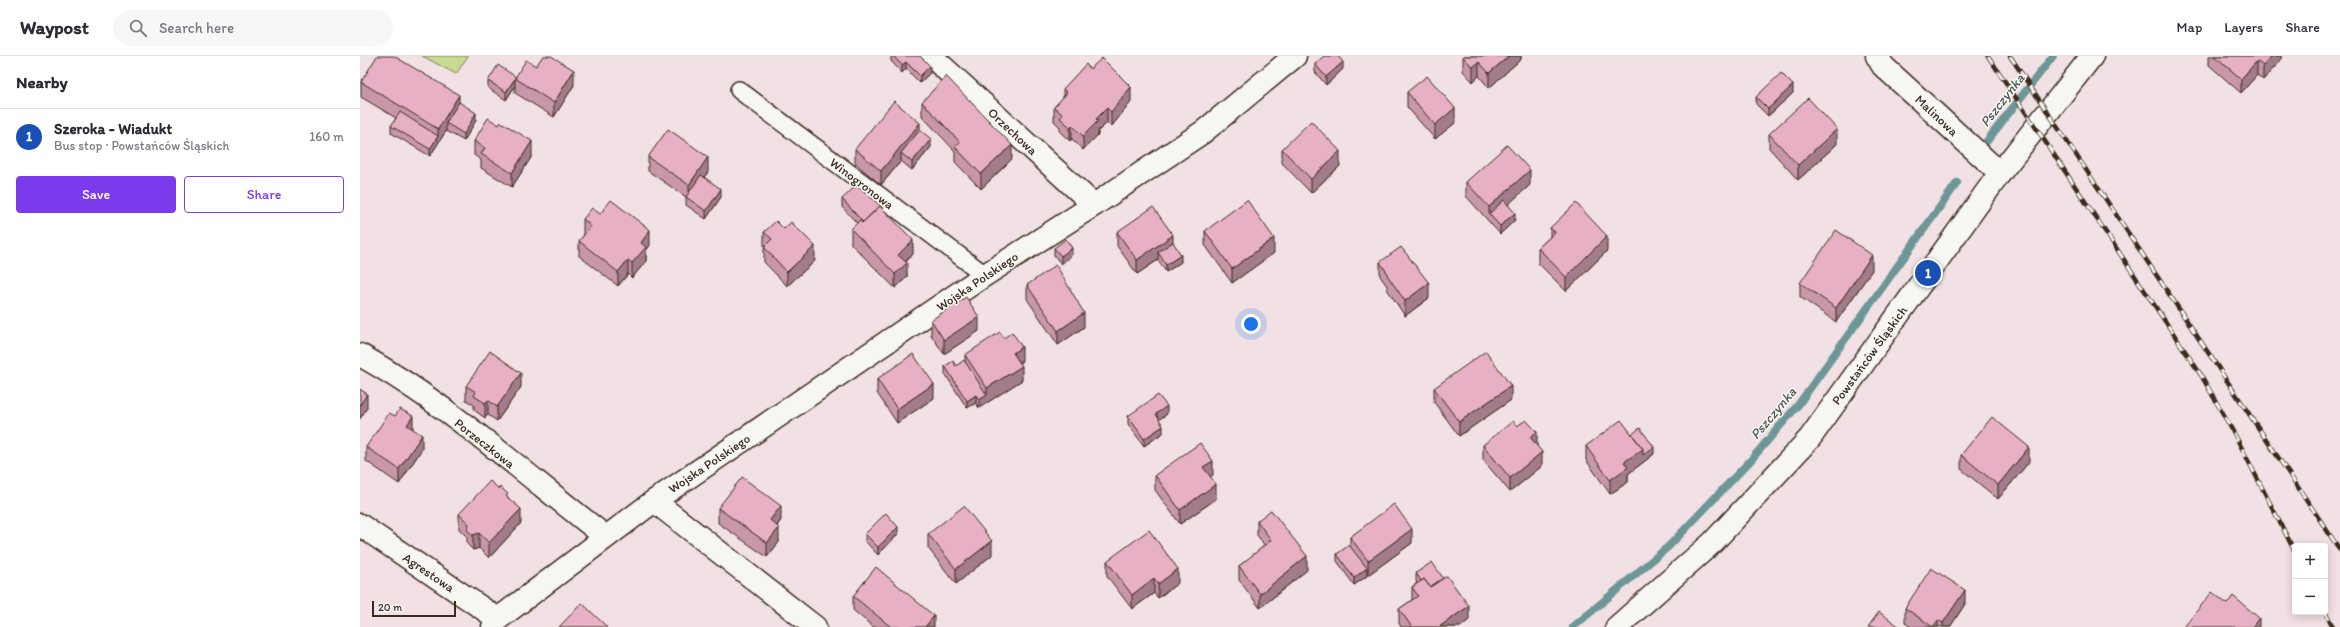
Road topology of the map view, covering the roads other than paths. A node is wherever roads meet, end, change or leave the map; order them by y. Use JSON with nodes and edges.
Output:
{"nodes":[{"id":1,"x":931,"y":56,"type":"edge"},
{"id":2,"x":1295,"y":56,"type":"edge"},
{"id":3,"x":1877,"y":56,"type":"edge"},
{"id":4,"x":2092,"y":56,"type":"edge"},
{"id":5,"x":739,"y":90,"type":"dead end"},
{"id":6,"x":2000,"y":173,"type":"junction"},
{"id":7,"x":1094,"y":205,"type":"junction"},
{"id":8,"x":985,"y":275,"type":"junction"},
{"id":9,"x":360,"y":355,"type":"edge"},
{"id":10,"x":654,"y":501,"type":"junction"},
{"id":11,"x":360,"y":525,"type":"edge"},
{"id":12,"x":606,"y":538,"type":"junction"},
{"id":13,"x":495,"y":623,"type":"edge"},
{"id":14,"x":815,"y":627,"type":"edge"},
{"id":15,"x":1617,"y":627,"type":"edge"}],
"edges":[{"from":1,"to":7,"type":"street","name":"Orzechowa"},
{"from":2,"to":7,"type":"street","name":"Wojska Polskiego"},
{"from":3,"to":6,"type":"street","name":"Malinowa"},
{"from":4,"to":6,"type":"street","name":"Powstańców Śląskich"},
{"from":5,"to":8,"type":"lane","name":"Winogronowa"},
{"from":6,"to":15,"type":"street","name":"Powstańców Śląskich"},
{"from":7,"to":8,"type":"street","name":"Wojska Polskiego"},
{"from":8,"to":10,"type":"street","name":"Wojska Polskiego"},
{"from":9,"to":12,"type":"street","name":"Porzeczkowa"},
{"from":10,"to":12,"type":"street","name":"Wojska Polskiego"},
{"from":10,"to":14,"type":"street","name":"Wojska Polskiego"},
{"from":11,"to":13,"type":"street","name":"Agrestowa"},
{"from":12,"to":13,"type":"street","name":"Wojska Polskiego"}]}
